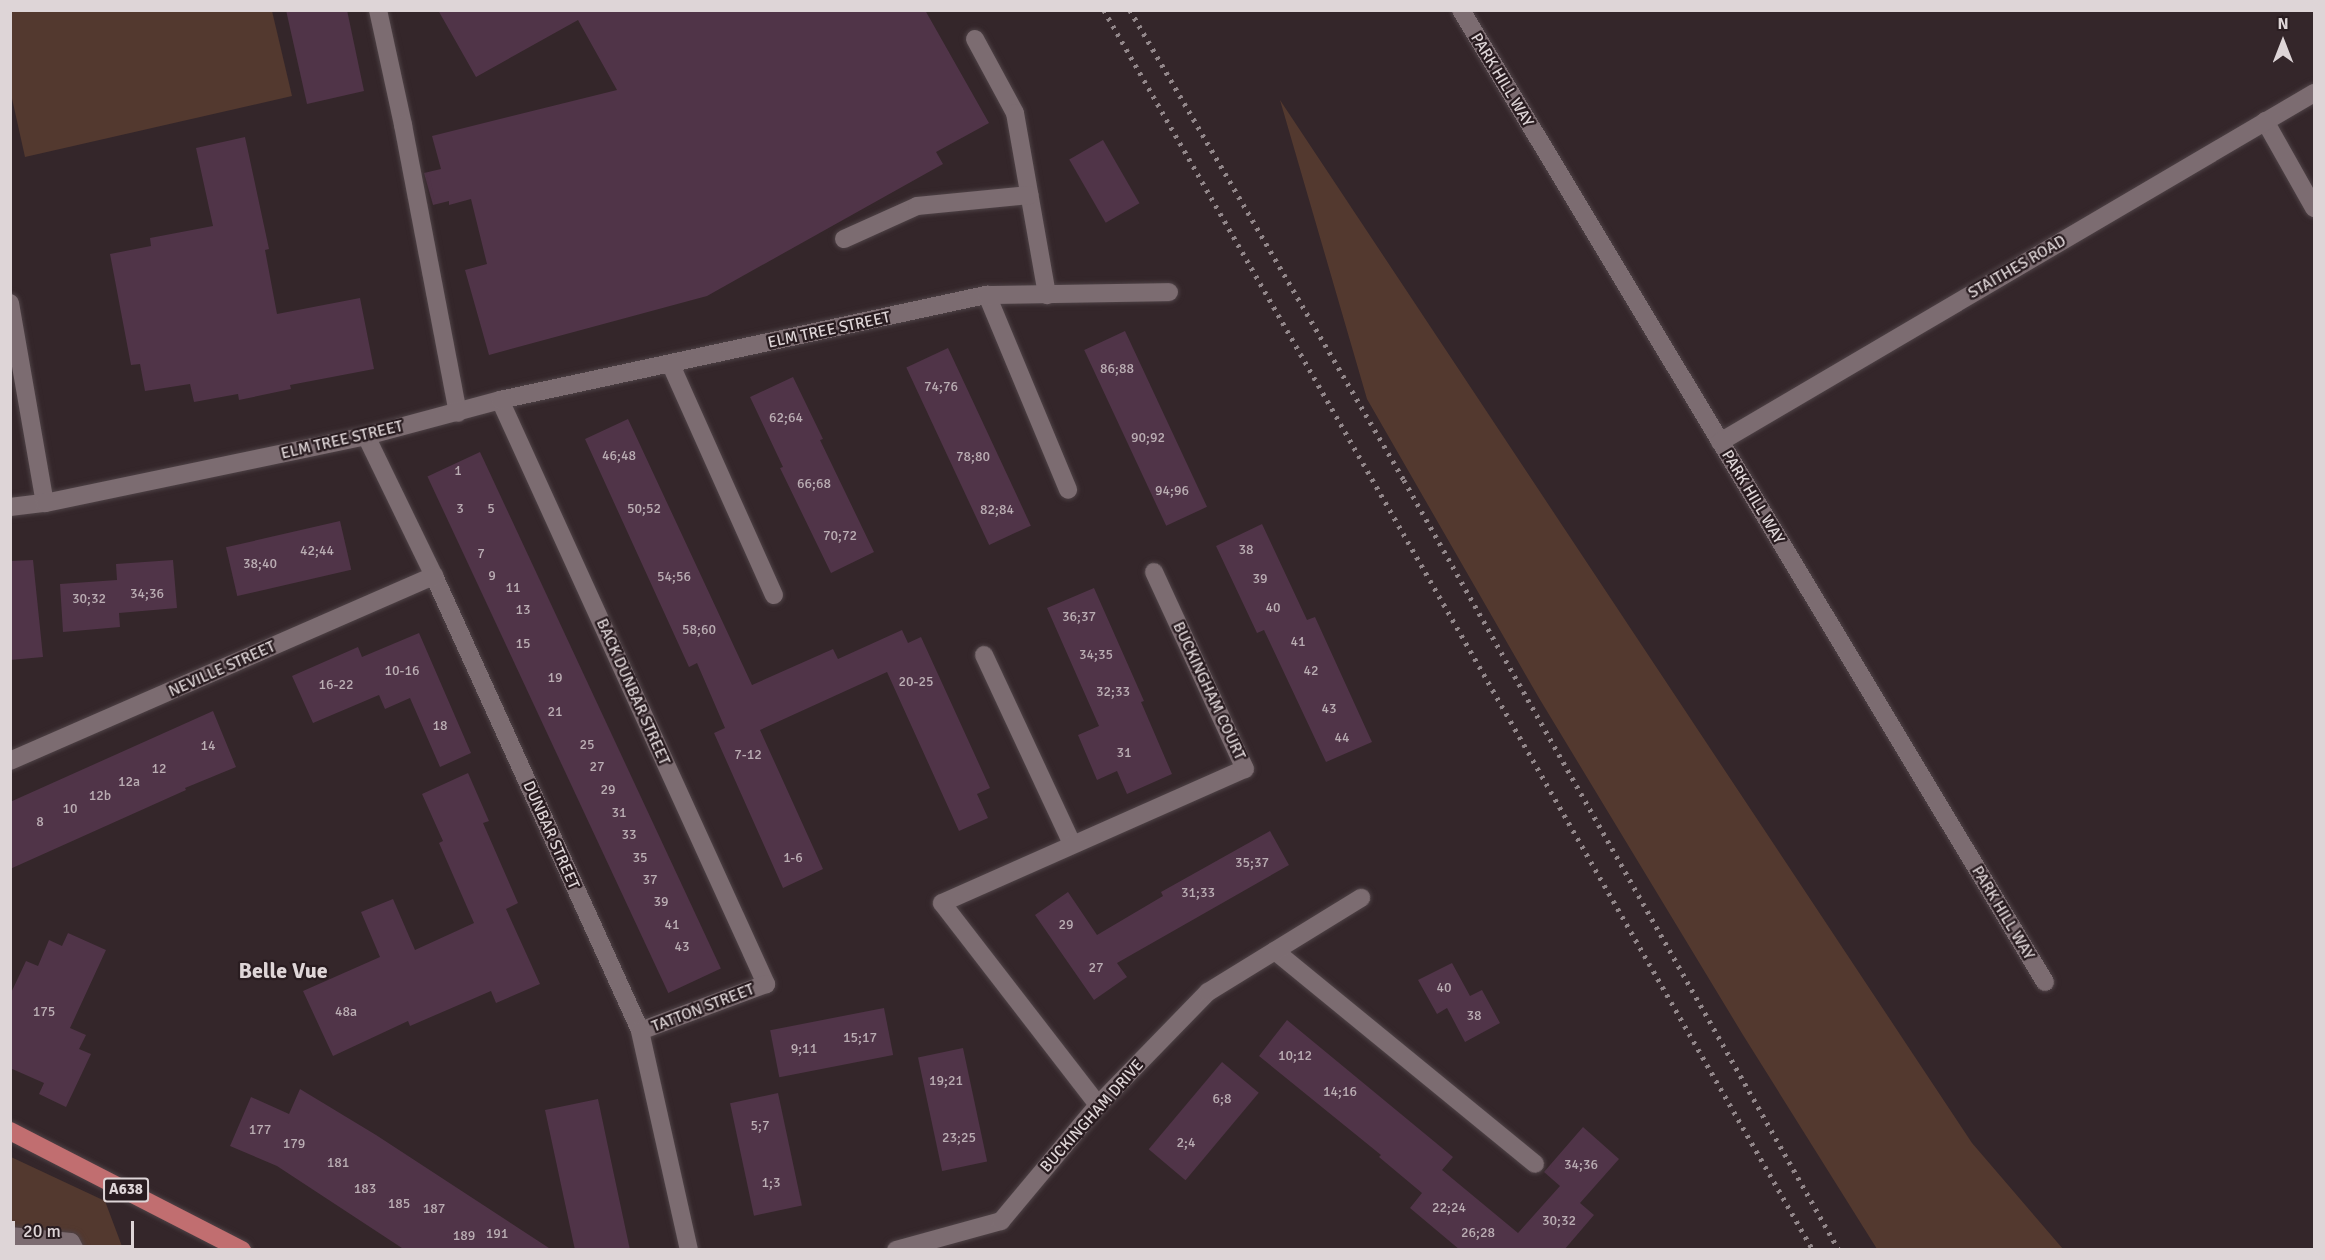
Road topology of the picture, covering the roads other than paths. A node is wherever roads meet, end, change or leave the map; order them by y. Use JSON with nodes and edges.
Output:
{"nodes":[{"id":1,"x":378,"y":10,"type":"edge"},
{"id":2,"x":1461,"y":10,"type":"edge"},
{"id":3,"x":975,"y":39,"type":"dead end"},
{"id":4,"x":2314,"y":93,"type":"edge"},
{"id":5,"x":2265,"y":121,"type":"junction"},
{"id":6,"x":1029,"y":195,"type":"junction"},
{"id":7,"x":2314,"y":208,"type":"edge"},
{"id":8,"x":844,"y":239,"type":"dead end"},
{"id":9,"x":1169,"y":292,"type":"dead end"},
{"id":10,"x":987,"y":295,"type":"junction"},
{"id":11,"x":1047,"y":295,"type":"junction"},
{"id":12,"x":10,"y":303,"type":"edge"},
{"id":13,"x":671,"y":365,"type":"junction"},
{"id":14,"x":500,"y":400,"type":"junction"},
{"id":15,"x":458,"y":412,"type":"junction"},
{"id":16,"x":366,"y":436,"type":"junction"},
{"id":17,"x":1720,"y":442,"type":"junction"},
{"id":18,"x":1068,"y":490,"type":"dead end"},
{"id":19,"x":45,"y":502,"type":"junction"},
{"id":20,"x":10,"y":507,"type":"edge"},
{"id":21,"x":1154,"y":572,"type":"dead end"},
{"id":22,"x":434,"y":576,"type":"junction"},
{"id":23,"x":774,"y":595,"type":"dead end"},
{"id":24,"x":984,"y":655,"type":"dead end"},
{"id":25,"x":10,"y":761,"type":"edge"},
{"id":26,"x":1072,"y":844,"type":"junction"},
{"id":27,"x":1361,"y":898,"type":"dead end"},
{"id":28,"x":1275,"y":951,"type":"junction"},
{"id":29,"x":2045,"y":982,"type":"dead end"},
{"id":30,"x":766,"y":984,"type":"joint"},
{"id":31,"x":640,"y":1031,"type":"junction"},
{"id":32,"x":1098,"y":1105,"type":"junction"},
{"id":33,"x":10,"y":1131,"type":"edge"},
{"id":34,"x":1535,"y":1164,"type":"dead end"},
{"id":35,"x":10,"y":1236,"type":"edge"},
{"id":36,"x":75,"y":1250,"type":"edge"},
{"id":37,"x":242,"y":1250,"type":"edge"},
{"id":38,"x":689,"y":1250,"type":"edge"},
{"id":39,"x":896,"y":1250,"type":"edge"}],
"edges":[{"from":1,"to":15,"type":"street"},
{"from":2,"to":17,"type":"street","name":"PARK HILL WAY"},
{"from":3,"to":6,"type":"street"},
{"from":4,"to":5,"type":"street","name":"STAITHES ROAD"},
{"from":5,"to":7,"type":"street"},
{"from":5,"to":17,"type":"street","name":"STAITHES ROAD"},
{"from":6,"to":8,"type":"street"},
{"from":6,"to":11,"type":"street"},
{"from":9,"to":11,"type":"street","name":"ELM TREE STREET"},
{"from":10,"to":11,"type":"street","name":"ELM TREE STREET"},
{"from":10,"to":13,"type":"street","name":"ELM TREE STREET"},
{"from":10,"to":18,"type":"street"},
{"from":12,"to":19,"type":"street"},
{"from":13,"to":14,"type":"street","name":"ELM TREE STREET"},
{"from":13,"to":23,"type":"street"},
{"from":14,"to":15,"type":"street","name":"ELM TREE STREET"},
{"from":14,"to":30,"type":"street","name":"BACK DUNBAR STREET"},
{"from":15,"to":16,"type":"street","name":"ELM TREE STREET"},
{"from":16,"to":19,"type":"street","name":"ELM TREE STREET"},
{"from":16,"to":22,"type":"street","name":"DUNBAR STREET"},
{"from":17,"to":29,"type":"street","name":"PARK HILL WAY"},
{"from":19,"to":20,"type":"street","name":"ELM TREE STREET"},
{"from":21,"to":26,"type":"street","name":"BUCKINGHAM COURT"},
{"from":22,"to":25,"type":"street","name":"NEVILLE STREET"},
{"from":22,"to":31,"type":"street","name":"DUNBAR STREET"},
{"from":24,"to":26,"type":"street"},
{"from":26,"to":32,"type":"street","name":"BUCKINGHAM COURT"},
{"from":27,"to":28,"type":"street","name":"BUCKINGHAM DRIVE"},
{"from":28,"to":32,"type":"street","name":"BUCKINGHAM DRIVE"},
{"from":28,"to":34,"type":"street"},
{"from":30,"to":31,"type":"street","name":"TATTON STREET"},
{"from":31,"to":38,"type":"street","name":"DUNBAR STREET"},
{"from":32,"to":39,"type":"street","name":"BUCKINGHAM DRIVE"},
{"from":33,"to":37,"type":"highway","number":"A638"},
{"from":35,"to":36,"type":"street"}]}
